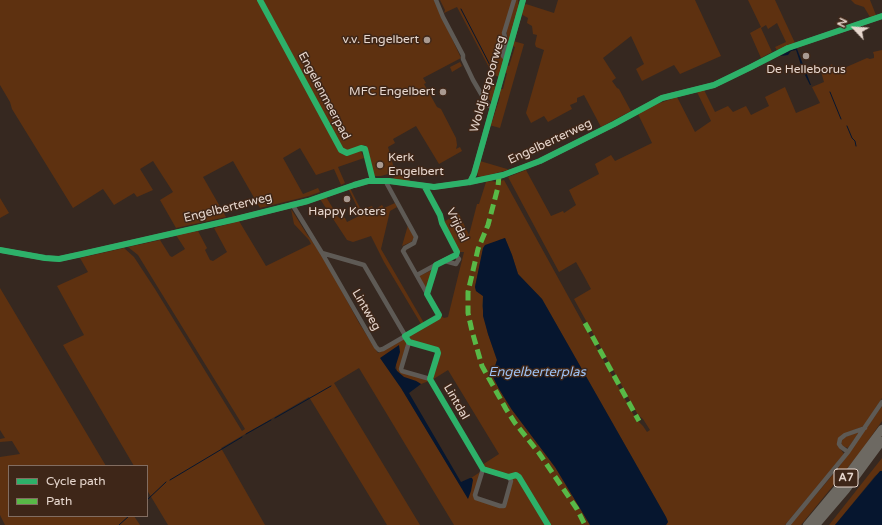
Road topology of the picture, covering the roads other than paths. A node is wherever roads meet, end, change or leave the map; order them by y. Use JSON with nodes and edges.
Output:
{"nodes":[{"id":1,"x":436,"y":0,"type":"edge"},
{"id":2,"x":514,"y":0,"type":"edge"},
{"id":3,"x":523,"y":0,"type":"edge"},
{"id":4,"x":882,"y":16,"type":"edge"},
{"id":5,"x":506,"y":59,"type":"junction"},
{"id":6,"x":492,"y":108,"type":"junction"},
{"id":7,"x":474,"y":174,"type":"junction"},
{"id":8,"x":479,"y":180,"type":"junction"},
{"id":9,"x":387,"y":181,"type":"junction"},
{"id":10,"x":470,"y":182,"type":"junction"},
{"id":11,"x":292,"y":204,"type":"junction"},
{"id":12,"x":0,"y":250,"type":"edge"},
{"id":13,"x":322,"y":253,"type":"junction"},
{"id":14,"x":445,"y":261,"type":"dead end"},
{"id":15,"x":436,"y":265,"type":"junction"},
{"id":16,"x":417,"y":275,"type":"junction"},
{"id":17,"x":427,"y":294,"type":"junction"},
{"id":18,"x":405,"y":336,"type":"junction"},
{"id":19,"x":409,"y":342,"type":"junction"},
{"id":20,"x":430,"y":379,"type":"junction"},
{"id":21,"x":882,"y":402,"type":"edge"},
{"id":22,"x":865,"y":428,"type":"junction"},
{"id":23,"x":882,"y":429,"type":"edge"},
{"id":24,"x":882,"y":441,"type":"edge"},
{"id":25,"x":848,"y":452,"type":"junction"},
{"id":26,"x":483,"y":469,"type":"junction"},
{"id":27,"x":788,"y":525,"type":"edge"},
{"id":28,"x":807,"y":525,"type":"edge"},
{"id":29,"x":816,"y":525,"type":"edge"}],
"edges":[{"from":1,"to":6,"type":"street","name":"Woldjerspoorweg"},
{"from":2,"to":5,"type":"street","name":"Woldjerspoorweg"},
{"from":3,"to":5,"type":"street","name":"Woldjerspoorweg"},
{"from":4,"to":8,"type":"street","name":"Engelberterweg"},
{"from":5,"to":6,"type":"street","name":"Woldjerspoorweg"},
{"from":6,"to":7,"type":"street","name":"Woldjerspoorweg"},
{"from":7,"to":8,"type":"street"},
{"from":7,"to":10,"type":"street","name":"Woldjerspoorweg"},
{"from":8,"to":10,"type":"street","name":"Engelberterweg"},
{"from":9,"to":10,"type":"street","name":"Engelberterweg"},
{"from":9,"to":11,"type":"street","name":"Engelberterweg"},
{"from":9,"to":16,"type":"street"},
{"from":11,"to":12,"type":"street","name":"Engelberterweg"},
{"from":11,"to":13,"type":"street"},
{"from":13,"to":18,"type":"street"},
{"from":13,"to":18,"type":"street","name":"Lintweg"},
{"from":14,"to":15,"type":"street"},
{"from":15,"to":16,"type":"street"},
{"from":15,"to":17,"type":"street"},
{"from":16,"to":17,"type":"street"},
{"from":17,"to":18,"type":"street"},
{"from":18,"to":19,"type":"street"},
{"from":19,"to":20,"type":"street","name":"Lintdal"},
{"from":19,"to":20,"type":"street","name":"Lintdal"},
{"from":20,"to":26,"type":"street","name":"Lintdal"},
{"from":21,"to":22,"type":"street"},
{"from":22,"to":25,"type":"street"},
{"from":22,"to":25,"type":"street"},
{"from":23,"to":28,"type":"highway","number":"A7"},
{"from":24,"to":29,"type":"highway","number":"A7"},
{"from":25,"to":27,"type":"street"},
{"from":26,"to":26,"type":"street"}]}
